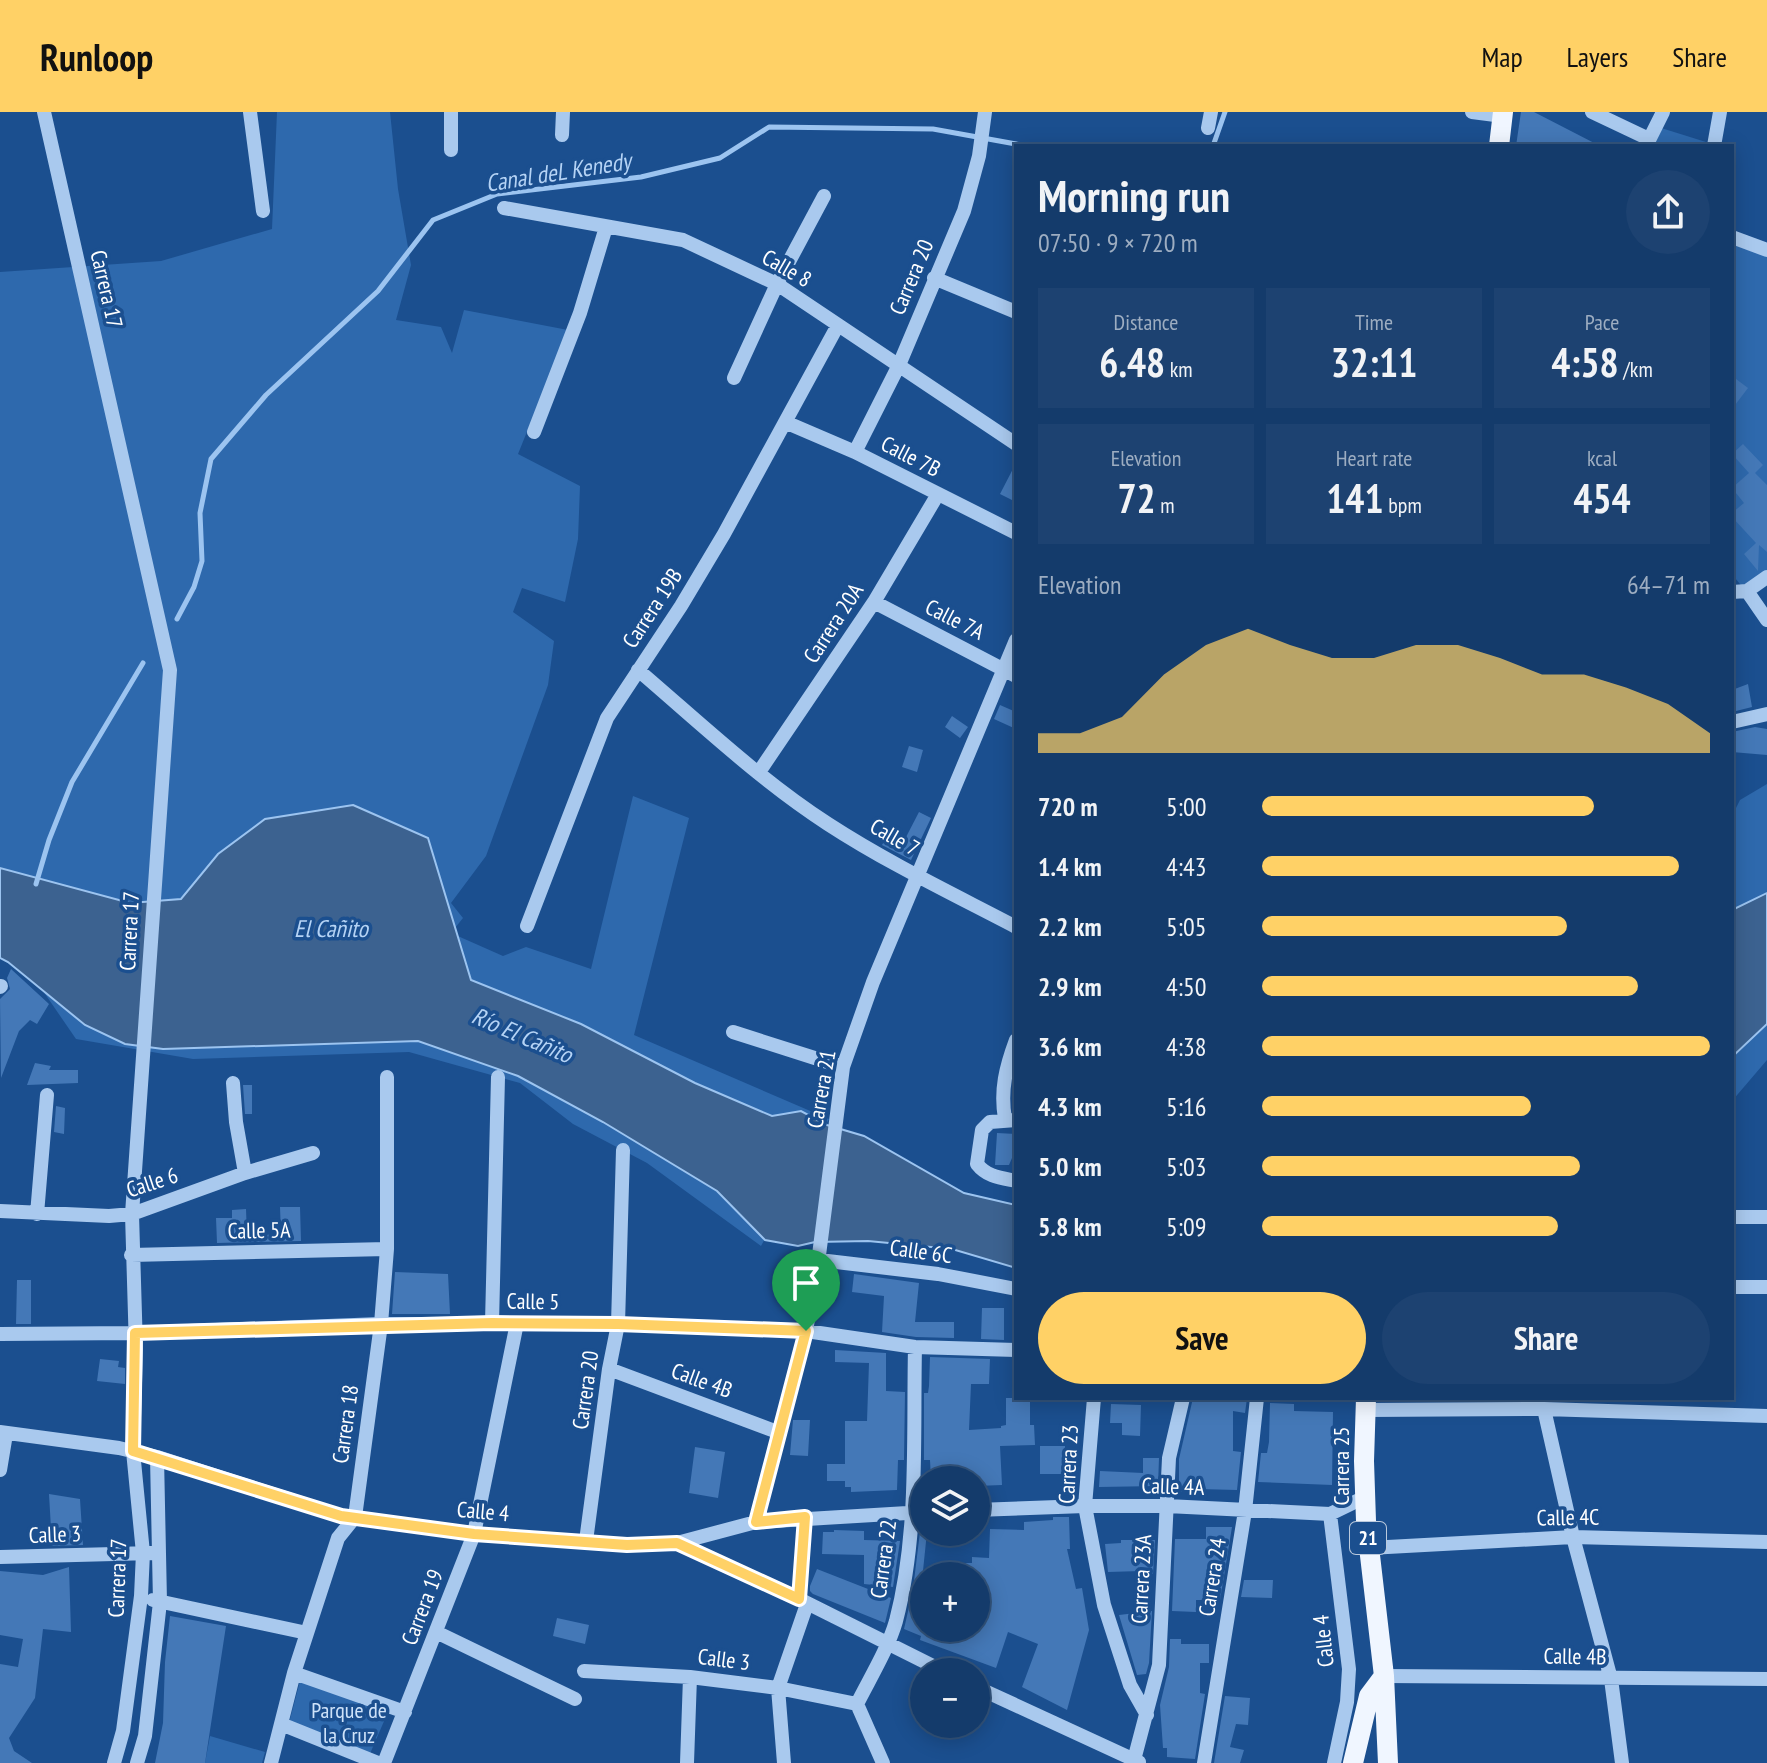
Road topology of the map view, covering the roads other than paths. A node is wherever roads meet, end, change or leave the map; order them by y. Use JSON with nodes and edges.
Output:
{"nodes":[{"id":1,"x":62,"y":112,"type":"edge"},
{"id":2,"x":250,"y":112,"type":"edge"},
{"id":3,"x":451,"y":112,"type":"edge"},
{"id":4,"x":563,"y":112,"type":"edge"},
{"id":5,"x":1211,"y":112,"type":"edge"},
{"id":6,"x":1472,"y":112,"type":"edge"},
{"id":7,"x":1592,"y":112,"type":"edge"},
{"id":8,"x":1663,"y":112,"type":"edge"},
{"id":9,"x":1720,"y":112,"type":"edge"},
{"id":10,"x":44,"y":113,"type":"edge"},
{"id":11,"x":1503,"y":114,"type":"edge"},
{"id":12,"x":984,"y":119,"type":"edge"},
{"id":13,"x":1208,"y":128,"type":"dead end"},
{"id":14,"x":562,"y":135,"type":"dead end"},
{"id":15,"x":1647,"y":142,"type":"edge"},
{"id":16,"x":1499,"y":144,"type":"edge"},
{"id":17,"x":1714,"y":144,"type":"edge"},
{"id":18,"x":451,"y":150,"type":"dead end"},
{"id":19,"x":824,"y":196,"type":"dead end"},
{"id":20,"x":504,"y":208,"type":"dead end"},
{"id":21,"x":263,"y":211,"type":"dead end"},
{"id":22,"x":606,"y":227,"type":"junction"},
{"id":23,"x":1734,"y":238,"type":"edge"},
{"id":24,"x":1767,"y":250,"type":"edge"},
{"id":25,"x":934,"y":278,"type":"junction"},
{"id":26,"x":777,"y":284,"type":"junction"},
{"id":27,"x":1014,"y":311,"type":"edge"},
{"id":28,"x":838,"y":325,"type":"junction"},
{"id":29,"x":899,"y":365,"type":"junction"},
{"id":30,"x":734,"y":378,"type":"dead end"},
{"id":31,"x":785,"y":422,"type":"junction"},
{"id":32,"x":534,"y":432,"type":"dead end"},
{"id":33,"x":1014,"y":443,"type":"edge"},
{"id":34,"x":855,"y":452,"type":"junction"},
{"id":35,"x":938,"y":494,"type":"junction"},
{"id":36,"x":1014,"y":532,"type":"edge"},
{"id":37,"x":1767,"y":577,"type":"edge"},
{"id":38,"x":1740,"y":591,"type":"edge"},
{"id":39,"x":874,"y":602,"type":"junction"},
{"id":40,"x":1767,"y":620,"type":"edge"},
{"id":41,"x":1014,"y":651,"type":"edge"},
{"id":42,"x":638,"y":670,"type":"junction"},
{"id":43,"x":1010,"y":672,"type":"edge"},
{"id":44,"x":1767,"y":714,"type":"edge"},
{"id":45,"x":1734,"y":722,"type":"edge"},
{"id":46,"x":759,"y":772,"type":"junction"},
{"id":47,"x":919,"y":877,"type":"junction"},
{"id":48,"x":527,"y":926,"type":"dead end"},
{"id":49,"x":1014,"y":926,"type":"edge"},
{"id":50,"x":733,"y":1032,"type":"dead end"},
{"id":51,"x":1014,"y":1046,"type":"edge"},
{"id":52,"x":843,"y":1067,"type":"junction"},
{"id":53,"x":387,"y":1077,"type":"dead end"},
{"id":54,"x":498,"y":1077,"type":"dead end"},
{"id":55,"x":233,"y":1083,"type":"dead end"},
{"id":56,"x":47,"y":1095,"type":"dead end"},
{"id":57,"x":1010,"y":1120,"type":"edge"},
{"id":58,"x":623,"y":1150,"type":"dead end"},
{"id":59,"x":313,"y":1153,"type":"dead end"},
{"id":60,"x":245,"y":1173,"type":"junction"},
{"id":61,"x":1014,"y":1181,"type":"edge"},
{"id":62,"x":0,"y":1211,"type":"edge"},
{"id":63,"x":37,"y":1214,"type":"junction"},
{"id":64,"x":132,"y":1214,"type":"junction"},
{"id":65,"x":1734,"y":1217,"type":"edge"},
{"id":66,"x":1767,"y":1217,"type":"edge"},
{"id":67,"x":387,"y":1249,"type":"junction"},
{"id":68,"x":131,"y":1255,"type":"junction"},
{"id":69,"x":819,"y":1257,"type":"junction"},
{"id":70,"x":1734,"y":1287,"type":"edge"},
{"id":71,"x":1767,"y":1287,"type":"edge"},
{"id":72,"x":1014,"y":1289,"type":"edge"},
{"id":73,"x":492,"y":1323,"type":"junction"},
{"id":74,"x":517,"y":1323,"type":"junction"},
{"id":75,"x":381,"y":1324,"type":"junction"},
{"id":76,"x":618,"y":1324,"type":"junction"},
{"id":77,"x":806,"y":1331,"type":"junction"},
{"id":78,"x":135,"y":1333,"type":"junction"},
{"id":79,"x":0,"y":1334,"type":"edge"},
{"id":80,"x":915,"y":1347,"type":"junction"},
{"id":81,"x":1014,"y":1350,"type":"edge"},
{"id":82,"x":609,"y":1369,"type":"junction"},
{"id":83,"x":1094,"y":1400,"type":"edge"},
{"id":84,"x":1183,"y":1400,"type":"edge"},
{"id":85,"x":1257,"y":1400,"type":"edge"},
{"id":86,"x":1474,"y":1403,"type":"edge"},
{"id":87,"x":1518,"y":1403,"type":"edge"},
{"id":88,"x":1366,"y":1404,"type":"edge"},
{"id":89,"x":1544,"y":1409,"type":"junction"},
{"id":90,"x":1767,"y":1416,"type":"edge"},
{"id":91,"x":3,"y":1433,"type":"edge"},
{"id":92,"x":780,"y":1433,"type":"junction"},
{"id":93,"x":133,"y":1451,"type":"junction"},
{"id":94,"x":157,"y":1457,"type":"junction"},
{"id":95,"x":917,"y":1466,"type":"edge"},
{"id":96,"x":0,"y":1470,"type":"edge"},
{"id":97,"x":1365,"y":1497,"type":"junction"},
{"id":98,"x":1085,"y":1506,"type":"junction"},
{"id":99,"x":1167,"y":1506,"type":"junction"},
{"id":100,"x":990,"y":1509,"type":"edge"},
{"id":101,"x":1245,"y":1511,"type":"junction"},
{"id":102,"x":910,"y":1512,"type":"edge"},
{"id":103,"x":1330,"y":1514,"type":"junction"},
{"id":104,"x":355,"y":1517,"type":"junction"},
{"id":105,"x":805,"y":1517,"type":"junction"},
{"id":106,"x":756,"y":1522,"type":"junction"},
{"id":107,"x":474,"y":1534,"type":"junction"},
{"id":108,"x":1573,"y":1537,"type":"junction"},
{"id":109,"x":586,"y":1541,"type":"junction"},
{"id":110,"x":1767,"y":1542,"type":"edge"},
{"id":111,"x":677,"y":1543,"type":"junction"},
{"id":112,"x":912,"y":1546,"type":"edge"},
{"id":113,"x":1369,"y":1548,"type":"junction"},
{"id":114,"x":143,"y":1553,"type":"junction"},
{"id":115,"x":159,"y":1553,"type":"junction"},
{"id":116,"x":0,"y":1557,"type":"edge"},
{"id":117,"x":141,"y":1596,"type":"junction"},
{"id":118,"x":160,"y":1602,"type":"junction"},
{"id":119,"x":803,"y":1602,"type":"junction"},
{"id":120,"x":436,"y":1632,"type":"junction"},
{"id":121,"x":307,"y":1633,"type":"junction"},
{"id":122,"x":886,"y":1643,"type":"junction"},
{"id":123,"x":917,"y":1658,"type":"edge"},
{"id":124,"x":584,"y":1671,"type":"dead end"},
{"id":125,"x":294,"y":1673,"type":"junction"},
{"id":126,"x":1384,"y":1676,"type":"junction"},
{"id":127,"x":690,"y":1677,"type":"junction"},
{"id":128,"x":1611,"y":1679,"type":"junction"},
{"id":129,"x":1767,"y":1679,"type":"edge"},
{"id":130,"x":778,"y":1688,"type":"junction"},
{"id":131,"x":990,"y":1694,"type":"edge"},
{"id":132,"x":575,"y":1699,"type":"dead end"},
{"id":133,"x":857,"y":1704,"type":"junction"},
{"id":134,"x":405,"y":1712,"type":"junction"},
{"id":135,"x":1147,"y":1715,"type":"junction"},
{"id":136,"x":281,"y":1724,"type":"junction"},
{"id":137,"x":123,"y":1731,"type":"junction"},
{"id":138,"x":145,"y":1736,"type":"junction"},
{"id":139,"x":1113,"y":1758,"type":"edge"},
{"id":140,"x":1138,"y":1761,"type":"edge"},
{"id":141,"x":114,"y":1763,"type":"edge"},
{"id":142,"x":137,"y":1763,"type":"edge"},
{"id":143,"x":271,"y":1763,"type":"edge"},
{"id":144,"x":381,"y":1763,"type":"edge"},
{"id":145,"x":687,"y":1763,"type":"edge"},
{"id":146,"x":784,"y":1763,"type":"edge"},
{"id":147,"x":883,"y":1763,"type":"edge"},
{"id":148,"x":1204,"y":1763,"type":"edge"},
{"id":149,"x":1334,"y":1763,"type":"edge"},
{"id":150,"x":1353,"y":1763,"type":"edge"},
{"id":151,"x":1388,"y":1763,"type":"edge"},
{"id":152,"x":1622,"y":1763,"type":"edge"}],
"edges":[{"from":1,"to":10,"type":"street"},
{"from":2,"to":21,"type":"street"},
{"from":3,"to":18,"type":"street"},
{"from":4,"to":14,"type":"street"},
{"from":5,"to":13,"type":"street"},
{"from":6,"to":11,"type":"street"},
{"from":7,"to":15,"type":"street"},
{"from":8,"to":15,"type":"street"},
{"from":9,"to":17,"type":"street"},
{"from":10,"to":64,"type":"street","name":"Carrera 17"},
{"from":11,"to":16,"type":"main road"},
{"from":12,"to":25,"type":"street","name":"Carrera 20"},
{"from":19,"to":26,"type":"street"},
{"from":20,"to":22,"type":"street","name":"Calle 8"},
{"from":22,"to":26,"type":"street","name":"Calle 8"},
{"from":22,"to":32,"type":"street"},
{"from":23,"to":24,"type":"street"},
{"from":25,"to":27,"type":"street"},
{"from":25,"to":29,"type":"street","name":"Carrera 20"},
{"from":26,"to":28,"type":"street","name":"Calle 8"},
{"from":26,"to":30,"type":"street"},
{"from":28,"to":29,"type":"street","name":"Calle 8"},
{"from":28,"to":31,"type":"street","name":"Carrera 19B"},
{"from":29,"to":33,"type":"street","name":"Calle 8"},
{"from":29,"to":34,"type":"street","name":"Carrera 20"},
{"from":31,"to":34,"type":"street","name":"Calle 7B"},
{"from":31,"to":42,"type":"street","name":"Carrera 19B"},
{"from":34,"to":35,"type":"street","name":"Calle 7B"},
{"from":35,"to":36,"type":"street","name":"Calle 7B"},
{"from":35,"to":39,"type":"street","name":"Carrera 20A"},
{"from":37,"to":38,"type":"street"},
{"from":38,"to":40,"type":"street"},
{"from":39,"to":43,"type":"street","name":"Calle 7A"},
{"from":39,"to":46,"type":"street","name":"Carrera 20A"},
{"from":41,"to":43,"type":"street","name":"Carrera 21"},
{"from":42,"to":46,"type":"street","name":"Calle 7"},
{"from":42,"to":48,"type":"street","name":"Carrera 19B"},
{"from":43,"to":47,"type":"street","name":"Carrera 21"},
{"from":44,"to":45,"type":"street"},
{"from":46,"to":47,"type":"street","name":"Calle 7"},
{"from":47,"to":49,"type":"street","name":"Calle 7"},
{"from":47,"to":52,"type":"street","name":"Carrera 21"},
{"from":50,"to":52,"type":"street"},
{"from":51,"to":57,"type":"street"},
{"from":52,"to":69,"type":"street","name":"Carrera 21"},
{"from":53,"to":67,"type":"street","name":"Carrera 18"},
{"from":54,"to":73,"type":"street"},
{"from":55,"to":60,"type":"street"},
{"from":56,"to":63,"type":"street"},
{"from":57,"to":61,"type":"street"},
{"from":58,"to":76,"type":"street","name":"Carrera 20"},
{"from":59,"to":60,"type":"street","name":"Calle 6"},
{"from":60,"to":64,"type":"street","name":"Calle 6"},
{"from":62,"to":63,"type":"street","name":"Calle 6"},
{"from":63,"to":64,"type":"street","name":"Calle 6"},
{"from":64,"to":68,"type":"street","name":"Carrera 17"},
{"from":65,"to":66,"type":"street"},
{"from":67,"to":68,"type":"street","name":"Calle 5A"},
{"from":67,"to":75,"type":"street","name":"Carrera 18"},
{"from":68,"to":78,"type":"street","name":"Carrera 17"},
{"from":69,"to":72,"type":"street","name":"Calle 6C"},
{"from":69,"to":77,"type":"street","name":"Carrera 21"},
{"from":70,"to":71,"type":"street"},
{"from":73,"to":74,"type":"street","name":"Calle 5"},
{"from":73,"to":75,"type":"street","name":"Calle 5"},
{"from":74,"to":76,"type":"street","name":"Calle 5"},
{"from":74,"to":107,"type":"street","name":"Carrera 19"},
{"from":75,"to":78,"type":"street","name":"Calle 5"},
{"from":75,"to":104,"type":"street","name":"Carrera 18"},
{"from":76,"to":77,"type":"street","name":"Calle 5"},
{"from":76,"to":82,"type":"street","name":"Carrera 20"},
{"from":77,"to":80,"type":"street","name":"Calle 5"},
{"from":77,"to":92,"type":"street","name":"Carrera 21"},
{"from":78,"to":79,"type":"street","name":"Calle 5"},
{"from":78,"to":93,"type":"street","name":"Carrera 17"},
{"from":80,"to":81,"type":"street","name":"Calle 5"},
{"from":80,"to":95,"type":"street","name":"Carrera 22"},
{"from":82,"to":92,"type":"street","name":"Calle 4B"},
{"from":82,"to":109,"type":"street","name":"Carrera 20"},
{"from":83,"to":98,"type":"street","name":"Carrera 23"},
{"from":84,"to":99,"type":"street","name":"Carrera 23A"},
{"from":85,"to":101,"type":"street","name":"Carrera 24"},
{"from":86,"to":87,"type":"street"},
{"from":86,"to":88,"type":"street"},
{"from":87,"to":89,"type":"street"},
{"from":88,"to":97,"type":"main road","name":"Carrera 25","number":"21"},
{"from":89,"to":90,"type":"street"},
{"from":89,"to":108,"type":"street"},
{"from":91,"to":93,"type":"street","name":"Calle 4"},
{"from":91,"to":96,"type":"street"},
{"from":92,"to":106,"type":"street","name":"Carrera 21"},
{"from":93,"to":94,"type":"street","name":"Calle 4"},
{"from":93,"to":114,"type":"street","name":"Carrera 17"},
{"from":94,"to":104,"type":"street","name":"Calle 4"},
{"from":94,"to":115,"type":"street","name":"Carrera 17"},
{"from":97,"to":103,"type":"street","name":"Calle 4A"},
{"from":97,"to":113,"type":"main road","name":"Carrera 25","number":"21"},
{"from":98,"to":99,"type":"street","name":"Calle 4A"},
{"from":98,"to":100,"type":"street","name":"Calle 4A"},
{"from":98,"to":135,"type":"street","name":"Carrera 23"},
{"from":99,"to":101,"type":"street","name":"Calle 4A"},
{"from":99,"to":135,"type":"street","name":"Carrera 23A"},
{"from":101,"to":103,"type":"street","name":"Calle 4A"},
{"from":101,"to":148,"type":"street","name":"Carrera 24"},
{"from":102,"to":105,"type":"street"},
{"from":103,"to":149,"type":"street","name":"Calle 4"},
{"from":104,"to":107,"type":"street","name":"Calle 4"},
{"from":104,"to":121,"type":"street","name":"Carrera 18"},
{"from":105,"to":106,"type":"street"},
{"from":105,"to":119,"type":"street"},
{"from":106,"to":111,"type":"street"},
{"from":107,"to":109,"type":"street","name":"Calle 4"},
{"from":107,"to":120,"type":"street","name":"Carrera 19"},
{"from":108,"to":110,"type":"street","name":"Calle 4C"},
{"from":108,"to":113,"type":"street","name":"Calle 4C"},
{"from":108,"to":128,"type":"street"},
{"from":109,"to":111,"type":"street","name":"Calle 4"},
{"from":111,"to":119,"type":"street","name":"Calle 4"},
{"from":112,"to":122,"type":"street","name":"Carrera 22"},
{"from":113,"to":126,"type":"main road","name":"Carrera 25","number":"21"},
{"from":114,"to":115,"type":"street","name":"Calle 3"},
{"from":114,"to":116,"type":"street","name":"Calle 3"},
{"from":114,"to":117,"type":"street","name":"Carrera 17"},
{"from":115,"to":118,"type":"street","name":"Carrera 17"},
{"from":117,"to":118,"type":"street"},
{"from":117,"to":137,"type":"street","name":"Carrera 17"},
{"from":118,"to":121,"type":"street"},
{"from":118,"to":138,"type":"street","name":"Carrera 17"},
{"from":119,"to":122,"type":"street","name":"Calle 4"},
{"from":119,"to":130,"type":"street"},
{"from":120,"to":132,"type":"street"},
{"from":120,"to":134,"type":"street","name":"Carrera 19"},
{"from":121,"to":125,"type":"street","name":"Carrera 18"},
{"from":122,"to":123,"type":"street","name":"Calle 4"},
{"from":122,"to":133,"type":"street","name":"Carrera 22"},
{"from":124,"to":127,"type":"street","name":"Calle 3"},
{"from":125,"to":134,"type":"street"},
{"from":125,"to":136,"type":"street","name":"Carrera 18"},
{"from":126,"to":128,"type":"street","name":"Calle 4B"},
{"from":126,"to":150,"type":"main road"},
{"from":126,"to":151,"type":"main road","number":"21"},
{"from":127,"to":130,"type":"street","name":"Calle 3"},
{"from":127,"to":145,"type":"street"},
{"from":128,"to":129,"type":"street","name":"Calle 4B"},
{"from":128,"to":152,"type":"street"},
{"from":130,"to":133,"type":"street","name":"Calle 3"},
{"from":130,"to":146,"type":"street"},
{"from":131,"to":139,"type":"street"},
{"from":133,"to":147,"type":"street"},
{"from":134,"to":144,"type":"street","name":"Carrera 19"},
{"from":135,"to":140,"type":"street","name":"Carrera 23A"},
{"from":136,"to":143,"type":"street","name":"Carrera 18"},
{"from":136,"to":144,"type":"street"},
{"from":137,"to":138,"type":"street"},
{"from":137,"to":141,"type":"street","name":"Carrera 17"},
{"from":138,"to":142,"type":"street","name":"Carrera 17"},
{"from":139,"to":140,"type":"street"}]}
